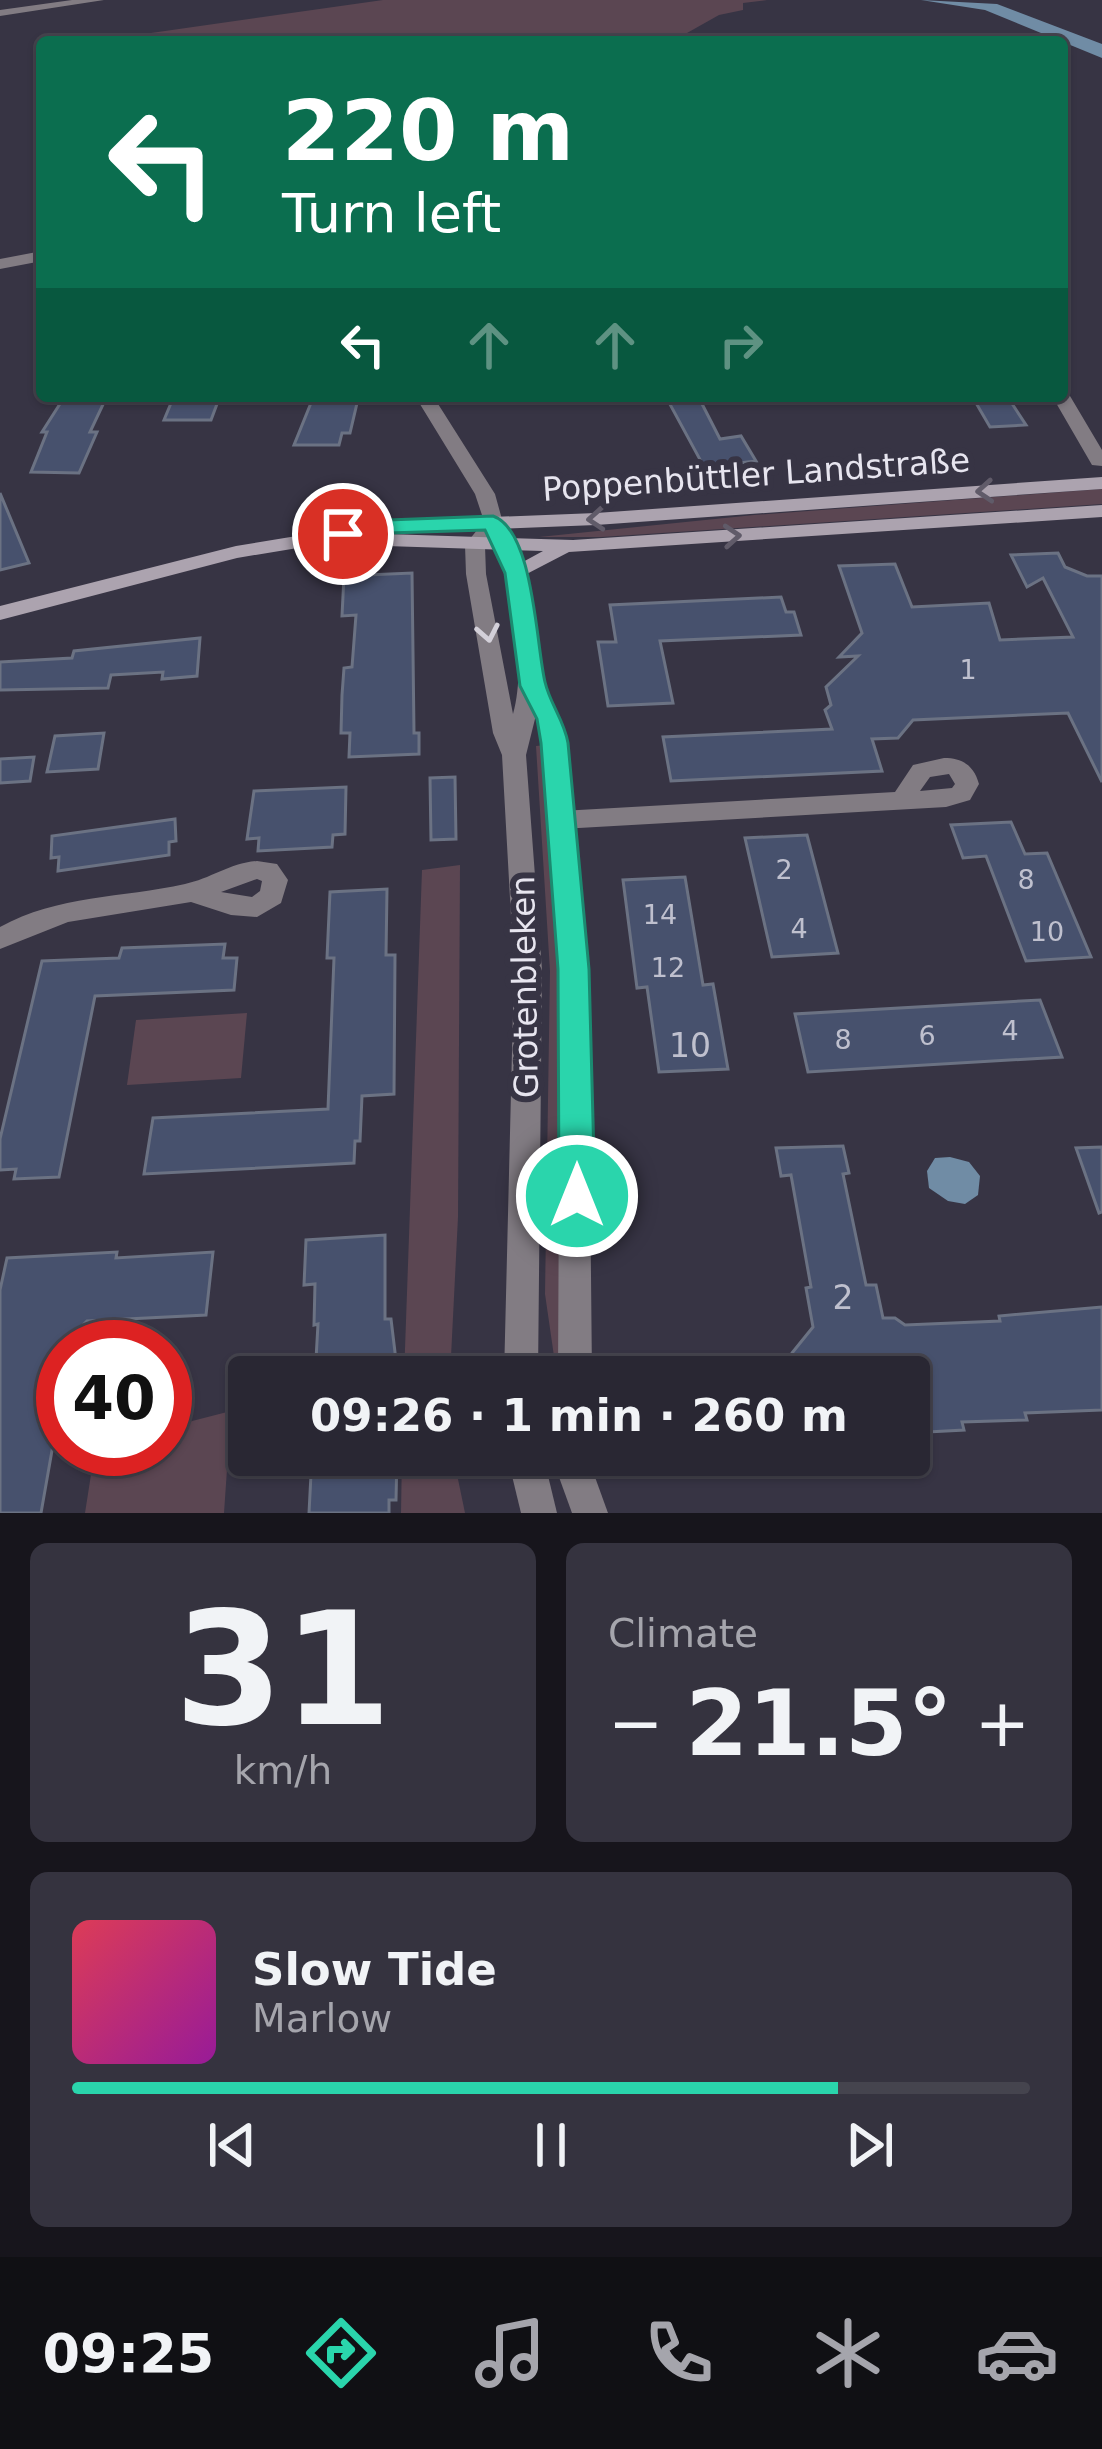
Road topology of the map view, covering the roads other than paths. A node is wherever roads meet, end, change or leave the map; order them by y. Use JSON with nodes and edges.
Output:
{"nodes":[{"id":1,"x":98,"y":0,"type":"edge"},
{"id":2,"x":0,"y":14,"type":"edge"},
{"id":3,"x":36,"y":257,"type":"edge"},
{"id":4,"x":0,"y":264,"type":"edge"},
{"id":5,"x":428,"y":402,"type":"edge"},
{"id":6,"x":1064,"y":402,"type":"edge"},
{"id":7,"x":1101,"y":472,"type":"edge"},
{"id":8,"x":1102,"y":511,"type":"edge"},
{"id":9,"x":493,"y":523,"type":"junction"},
{"id":10,"x":343,"y":534,"type":"junction"},
{"id":11,"x":476,"y":545,"type":"junction"},
{"id":12,"x":505,"y":546,"type":"junction"},
{"id":13,"x":573,"y":546,"type":"junction"},
{"id":14,"x":517,"y":573,"type":"junction"},
{"id":15,"x":0,"y":613,"type":"edge"},
{"id":16,"x":532,"y":686,"type":"junction"},
{"id":17,"x":514,"y":755,"type":"junction"},
{"id":18,"x":906,"y":798,"type":"dead end"},
{"id":19,"x":561,"y":820,"type":"junction"},
{"id":20,"x":193,"y":893,"type":"dead end"},
{"id":21,"x":0,"y":939,"type":"edge"},
{"id":22,"x":522,"y":1291,"type":"junction"},
{"id":23,"x":521,"y":1356,"type":"edge"},
{"id":24,"x":536,"y":1356,"type":"edge"},
{"id":25,"x":575,"y":1356,"type":"edge"},
{"id":26,"x":530,"y":1476,"type":"edge"},
{"id":27,"x":579,"y":1476,"type":"edge"},
{"id":28,"x":539,"y":1513,"type":"edge"},
{"id":29,"x":590,"y":1513,"type":"edge"}],
"edges":[{"from":1,"to":2,"type":"street"},
{"from":3,"to":4,"type":"street"},
{"from":5,"to":9,"type":"street","name":"Grotenbleken"},
{"from":6,"to":7,"type":"street"},
{"from":7,"to":9,"type":"main road","name":"Poppenbüttler Landstraße","one_way":true},
{"from":13,"to":8,"type":"main road","name":"Poppenbüttler Landstraße","one_way":true},
{"from":9,"to":10,"type":"main road","name":"Poppenbüttler Landstraße"},
{"from":9,"to":11,"type":"street"},
{"from":9,"to":12,"type":"street","name":"Grotenbleken"},
{"from":10,"to":11,"type":"main road","name":"Poppenbüttler Landstraße"},
{"from":10,"to":15,"type":"main road","name":"Poppenbüttler Landstraße"},
{"from":11,"to":12,"type":"main road","name":"Poppenbüttler Landstraße"},
{"from":11,"to":17,"type":"street","name":"Grotenbleken","one_way":true},
{"from":12,"to":13,"type":"main road","name":"Poppenbüttler Landstraße"},
{"from":12,"to":14,"type":"street","name":"Grotenbleken"},
{"from":13,"to":14,"type":"main road"},
{"from":14,"to":16,"type":"street","name":"Grotenbleken"},
{"from":16,"to":17,"type":"street","name":"Grotenbleken"},
{"from":16,"to":19,"type":"street","name":"Grotenbleken"},
{"from":17,"to":22,"type":"street","name":"Grotenbleken"},
{"from":18,"to":19,"type":"street"},
{"from":19,"to":25,"type":"street","name":"Grotenbleken"},
{"from":20,"to":21,"type":"street"},
{"from":22,"to":23,"type":"street","name":"Grotenbleken"},
{"from":22,"to":24,"type":"street","name":"Grotenbleken"},
{"from":26,"to":28,"type":"street"},
{"from":27,"to":29,"type":"street"}]}
